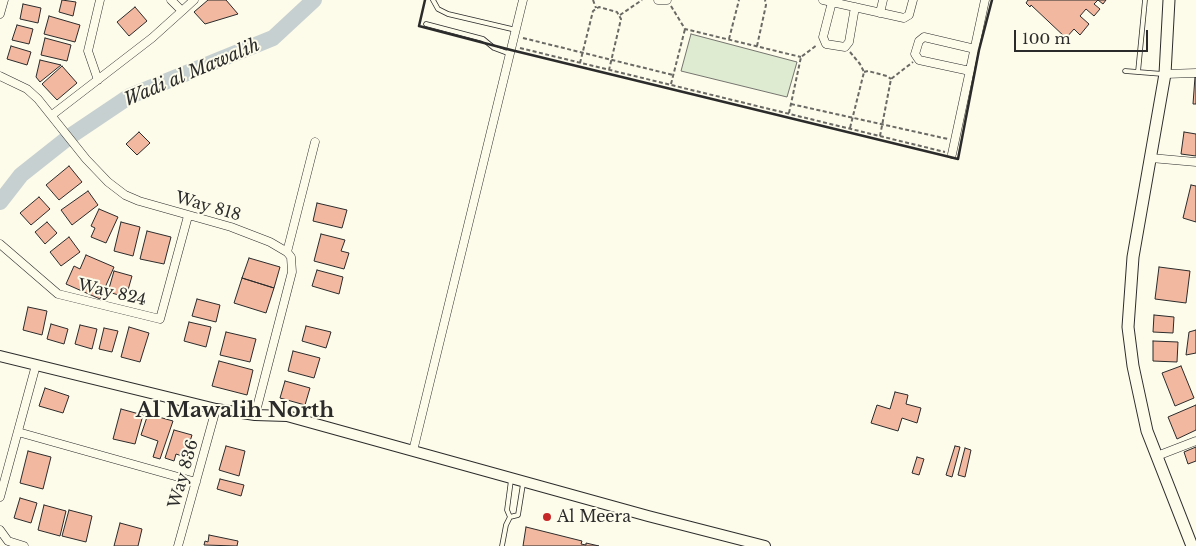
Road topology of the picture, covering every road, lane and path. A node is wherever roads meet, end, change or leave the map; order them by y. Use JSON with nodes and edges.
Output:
{"nodes":[{"id":1,"x":4,"y":0,"type":"edge"},
{"id":2,"x":100,"y":0,"type":"edge"},
{"id":3,"x":171,"y":0,"type":"edge"},
{"id":4,"x":194,"y":0,"type":"edge"},
{"id":5,"x":433,"y":0,"type":"edge"},
{"id":6,"x":523,"y":0,"type":"edge"},
{"id":7,"x":593,"y":0,"type":"edge"},
{"id":8,"x":642,"y":0,"type":"edge"},
{"id":9,"x":658,"y":0,"type":"edge"},
{"id":10,"x":667,"y":0,"type":"edge"},
{"id":11,"x":739,"y":0,"type":"edge"},
{"id":12,"x":766,"y":0,"type":"edge"},
{"id":13,"x":823,"y":0,"type":"edge"},
{"id":14,"x":883,"y":0,"type":"edge"},
{"id":15,"x":912,"y":0,"type":"edge"},
{"id":16,"x":985,"y":0,"type":"edge"},
{"id":17,"x":1145,"y":0,"type":"edge"},
{"id":18,"x":1169,"y":0,"type":"edge"},
{"id":19,"x":832,"y":2,"type":"junction"},
{"id":20,"x":855,"y":7,"type":"junction"},
{"id":21,"x":596,"y":8,"type":"junction"},
{"id":22,"x":182,"y":11,"type":"junction"},
{"id":23,"x":880,"y":13,"type":"junction"},
{"id":24,"x":0,"y":14,"type":"edge"},
{"id":25,"x":620,"y":15,"type":"junction"},
{"id":26,"x":426,"y":24,"type":"dead end"},
{"id":27,"x":685,"y":29,"type":"junction"},
{"id":28,"x":515,"y":33,"type":"junction"},
{"id":29,"x":729,"y":40,"type":"junction"},
{"id":30,"x":823,"y":41,"type":"junction"},
{"id":31,"x":757,"y":46,"type":"junction"},
{"id":32,"x":845,"y":47,"type":"junction"},
{"id":33,"x":975,"y":49,"type":"junction"},
{"id":34,"x":511,"y":50,"type":"junction"},
{"id":35,"x":583,"y":52,"type":"junction"},
{"id":36,"x":801,"y":57,"type":"junction"},
{"id":37,"x":917,"y":59,"type":"junction"},
{"id":38,"x":612,"y":60,"type":"junction"},
{"id":39,"x":580,"y":63,"type":"junction"},
{"id":40,"x":609,"y":70,"type":"junction"},
{"id":41,"x":970,"y":71,"type":"junction"},
{"id":42,"x":1125,"y":71,"type":"dead end"},
{"id":43,"x":864,"y":72,"type":"junction"},
{"id":44,"x":1138,"y":72,"type":"junction"},
{"id":45,"x":1196,"y":73,"type":"edge"},
{"id":46,"x":1165,"y":74,"type":"junction"},
{"id":47,"x":673,"y":75,"type":"junction"},
{"id":48,"x":0,"y":76,"type":"edge"},
{"id":49,"x":891,"y":79,"type":"junction"},
{"id":50,"x":98,"y":80,"type":"junction"},
{"id":51,"x":671,"y":84,"type":"junction"},
{"id":52,"x":791,"y":104,"type":"junction"},
{"id":53,"x":789,"y":113,"type":"junction"},
{"id":54,"x":52,"y":114,"type":"junction"},
{"id":55,"x":853,"y":118,"type":"junction"},
{"id":56,"x":882,"y":125,"type":"junction"},
{"id":57,"x":850,"y":128,"type":"junction"},
{"id":58,"x":880,"y":136,"type":"junction"},
{"id":59,"x":955,"y":141,"type":"junction"},
{"id":60,"x":315,"y":142,"type":"dead end"},
{"id":61,"x":952,"y":154,"type":"joint"},
{"id":62,"x":1151,"y":158,"type":"junction"},
{"id":63,"x":1196,"y":162,"type":"edge"},
{"id":64,"x":188,"y":216,"type":"junction"},
{"id":65,"x":0,"y":244,"type":"edge"},
{"id":66,"x":288,"y":252,"type":"junction"},
{"id":67,"x":0,"y":356,"type":"edge"},
{"id":68,"x":36,"y":365,"type":"junction"},
{"id":69,"x":216,"y":409,"type":"junction"},
{"id":70,"x":255,"y":415,"type":"junction"},
{"id":71,"x":18,"y":432,"type":"junction"},
{"id":72,"x":1196,"y":441,"type":"edge"},
{"id":73,"x":414,"y":451,"type":"junction"},
{"id":74,"x":1157,"y":456,"type":"junction"},
{"id":75,"x":511,"y":478,"type":"junction"},
{"id":76,"x":523,"y":481,"type":"junction"},
{"id":77,"x":196,"y":482,"type":"junction"},
{"id":78,"x":0,"y":498,"type":"edge"},
{"id":79,"x":510,"y":517,"type":"junction"},
{"id":80,"x":0,"y":530,"type":"edge"},
{"id":81,"x":24,"y":546,"type":"edge"},
{"id":82,"x":178,"y":546,"type":"edge"},
{"id":83,"x":502,"y":546,"type":"edge"},
{"id":84,"x":762,"y":546,"type":"edge"},
{"id":85,"x":1192,"y":546,"type":"edge"}],
"edges":[{"from":1,"to":24,"type":"street"},
{"from":2,"to":50,"type":"street"},
{"from":3,"to":22,"type":"street"},
{"from":4,"to":22,"type":"street"},
{"from":5,"to":28,"type":"lane"},
{"from":6,"to":28,"type":"street"},
{"from":7,"to":21,"type":"path"},
{"from":8,"to":25,"type":"path"},
{"from":9,"to":10,"type":"street"},
{"from":10,"to":27,"type":"path"},
{"from":11,"to":29,"type":"path"},
{"from":12,"to":31,"type":"path"},
{"from":13,"to":19,"type":"street"},
{"from":14,"to":23,"type":"street"},
{"from":15,"to":23,"type":"street"},
{"from":16,"to":33,"type":"street"},
{"from":17,"to":44,"type":"lane"},
{"from":18,"to":46,"type":"main road"},
{"from":19,"to":20,"type":"street"},
{"from":19,"to":30,"type":"street"},
{"from":20,"to":23,"type":"street"},
{"from":20,"to":32,"type":"street"},
{"from":21,"to":25,"type":"path"},
{"from":21,"to":35,"type":"path"},
{"from":22,"to":50,"type":"street"},
{"from":25,"to":38,"type":"path"},
{"from":26,"to":34,"type":"lane"},
{"from":27,"to":29,"type":"path"},
{"from":27,"to":47,"type":"path"},
{"from":28,"to":34,"type":"street"},
{"from":28,"to":35,"type":"path"},
{"from":29,"to":31,"type":"path"},
{"from":30,"to":32,"type":"street"},
{"from":30,"to":36,"type":"path"},
{"from":31,"to":36,"type":"path"},
{"from":32,"to":43,"type":"path"},
{"from":33,"to":37,"type":"street"},
{"from":33,"to":41,"type":"street"},
{"from":34,"to":39,"type":"path"},
{"from":34,"to":73,"type":"street"},
{"from":35,"to":38,"type":"path"},
{"from":35,"to":39,"type":"path"},
{"from":36,"to":52,"type":"path"},
{"from":37,"to":41,"type":"street"},
{"from":37,"to":49,"type":"path"},
{"from":38,"to":40,"type":"path"},
{"from":38,"to":47,"type":"path"},
{"from":39,"to":40,"type":"path"},
{"from":40,"to":51,"type":"path"},
{"from":41,"to":59,"type":"street"},
{"from":42,"to":44,"type":"lane"},
{"from":43,"to":49,"type":"path"},
{"from":43,"to":55,"type":"path"},
{"from":44,"to":46,"type":"lane"},
{"from":45,"to":46,"type":"street"},
{"from":46,"to":62,"type":"main road"},
{"from":47,"to":51,"type":"path"},
{"from":48,"to":54,"type":"street","name":"Way 818"},
{"from":49,"to":56,"type":"path"},
{"from":50,"to":54,"type":"street"},
{"from":51,"to":53,"type":"path"},
{"from":52,"to":53,"type":"path"},
{"from":52,"to":55,"type":"path"},
{"from":53,"to":57,"type":"path"},
{"from":54,"to":64,"type":"street","name":"Way 818"},
{"from":55,"to":56,"type":"path"},
{"from":55,"to":57,"type":"path"},
{"from":56,"to":58,"type":"path"},
{"from":56,"to":59,"type":"path"},
{"from":57,"to":58,"type":"path"},
{"from":58,"to":61,"type":"path"},
{"from":59,"to":61,"type":"street"},
{"from":60,"to":66,"type":"street"},
{"from":62,"to":63,"type":"street"},
{"from":62,"to":74,"type":"main road"},
{"from":64,"to":65,"type":"street","name":"Way 824"},
{"from":64,"to":66,"type":"street","name":"Way 818"},
{"from":66,"to":70,"type":"street"},
{"from":67,"to":68,"type":"street"},
{"from":68,"to":69,"type":"street"},
{"from":68,"to":71,"type":"street"},
{"from":69,"to":70,"type":"street"},
{"from":69,"to":77,"type":"street","name":"Way 836"},
{"from":70,"to":73,"type":"street"},
{"from":71,"to":77,"type":"street"},
{"from":71,"to":78,"type":"street"},
{"from":72,"to":74,"type":"street"},
{"from":73,"to":75,"type":"street"},
{"from":74,"to":85,"type":"main road"},
{"from":75,"to":76,"type":"street"},
{"from":75,"to":79,"type":"lane"},
{"from":76,"to":79,"type":"lane"},
{"from":76,"to":84,"type":"street"},
{"from":77,"to":82,"type":"street","name":"Way 836"},
{"from":79,"to":83,"type":"lane"},
{"from":80,"to":81,"type":"street"}]}
